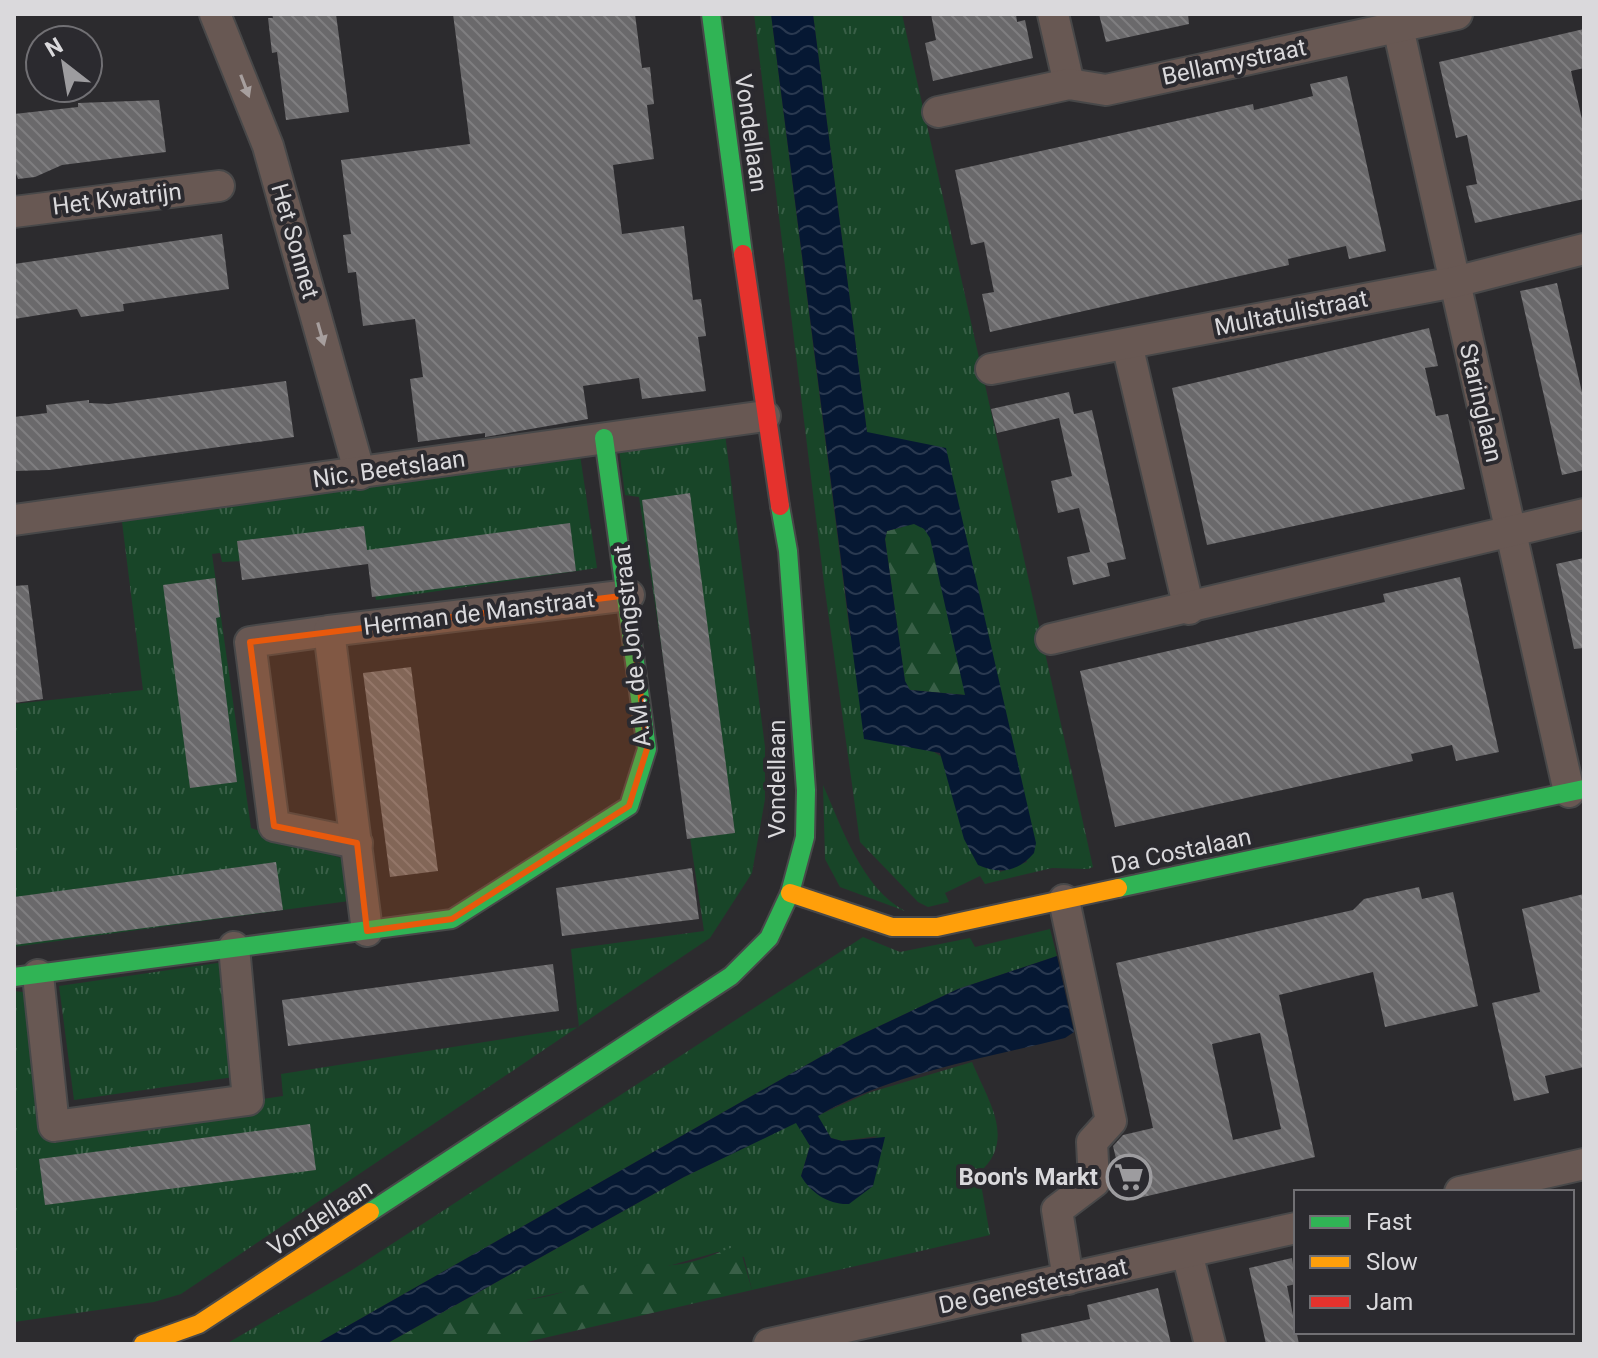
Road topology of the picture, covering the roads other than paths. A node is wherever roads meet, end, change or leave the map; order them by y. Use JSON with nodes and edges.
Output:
{"nodes":[{"id":1,"x":215,"y":14,"type":"edge"},
{"id":2,"x":711,"y":14,"type":"edge"},
{"id":3,"x":1053,"y":14,"type":"edge"},
{"id":4,"x":1457,"y":14,"type":"edge"},
{"id":5,"x":1396,"y":21,"type":"edge"},
{"id":6,"x":1069,"y":84,"type":"junction"},
{"id":7,"x":938,"y":112,"type":"dead end"},
{"id":8,"x":219,"y":186,"type":"dead end"},
{"id":9,"x":14,"y":212,"type":"edge"},
{"id":10,"x":1584,"y":249,"type":"edge"},
{"id":11,"x":1455,"y":282,"type":"junction"},
{"id":12,"x":1127,"y":344,"type":"junction"},
{"id":13,"x":991,"y":369,"type":"dead end"},
{"id":14,"x":765,"y":416,"type":"junction"},
{"id":15,"x":604,"y":438,"type":"junction"},
{"id":16,"x":360,"y":474,"type":"junction"},
{"id":17,"x":1584,"y":514,"type":"edge"},
{"id":18,"x":14,"y":520,"type":"edge"},
{"id":19,"x":1510,"y":530,"type":"junction"},
{"id":20,"x":629,"y":595,"type":"junction"},
{"id":21,"x":1189,"y":609,"type":"junction"},
{"id":22,"x":329,"y":631,"type":"junction"},
{"id":23,"x":1051,"y":639,"type":"dead end"},
{"id":24,"x":1576,"y":790,"type":"edge"},
{"id":25,"x":357,"y":843,"type":"junction"},
{"id":26,"x":790,"y":893,"type":"junction"},
{"id":27,"x":1064,"y":900,"type":"junction"},
{"id":28,"x":367,"y":931,"type":"junction"},
{"id":29,"x":234,"y":947,"type":"junction"},
{"id":30,"x":26,"y":976,"type":"edge"},
{"id":31,"x":1584,"y":1164,"type":"edge"},
{"id":32,"x":1469,"y":1190,"type":"edge"},
{"id":33,"x":1294,"y":1228,"type":"edge"},
{"id":34,"x":1187,"y":1253,"type":"junction"},
{"id":35,"x":1068,"y":1279,"type":"junction"},
{"id":36,"x":143,"y":1344,"type":"edge"},
{"id":37,"x":769,"y":1344,"type":"edge"},
{"id":38,"x":1210,"y":1344,"type":"edge"}],
"edges":[{"from":1,"to":16,"type":"street","name":"Het Sonnet","one_way":true},
{"from":2,"to":14,"type":"street","name":"Vondellaan"},
{"from":3,"to":6,"type":"street"},
{"from":4,"to":5,"type":"street","name":"Bellamystraat"},
{"from":5,"to":6,"type":"street","name":"Bellamystraat"},
{"from":5,"to":11,"type":"street","name":"Staringlaan"},
{"from":6,"to":7,"type":"street","name":"Bellamystraat"},
{"from":8,"to":9,"type":"street","name":"Het Kwatrijn"},
{"from":10,"to":11,"type":"street","name":"Multatulistraat"},
{"from":11,"to":12,"type":"street","name":"Multatulistraat"},
{"from":11,"to":19,"type":"street","name":"Staringlaan"},
{"from":12,"to":13,"type":"street","name":"Multatulistraat"},
{"from":12,"to":21,"type":"street"},
{"from":14,"to":15,"type":"street","name":"Nic. Beetslaan"},
{"from":14,"to":26,"type":"street","name":"Vondellaan"},
{"from":15,"to":16,"type":"street","name":"Nic. Beetslaan"},
{"from":15,"to":20,"type":"street","name":"A.M. de Jongstraat"},
{"from":16,"to":18,"type":"street","name":"Nic. Beetslaan"},
{"from":17,"to":19,"type":"street"},
{"from":19,"to":21,"type":"street"},
{"from":19,"to":24,"type":"street","name":"Staringlaan"},
{"from":20,"to":22,"type":"street","name":"Herman de Manstraat"},
{"from":20,"to":28,"type":"street","name":"A.M. de Jongstraat"},
{"from":21,"to":23,"type":"street"},
{"from":22,"to":25,"type":"street","name":"Herman de Manstraat"},
{"from":22,"to":25,"type":"street","name":"Herman de Manstraat"},
{"from":24,"to":27,"type":"street","name":"Da Costalaan"},
{"from":25,"to":28,"type":"street","name":"Herman de Manstraat"},
{"from":26,"to":27,"type":"street","name":"Da Costalaan"},
{"from":26,"to":36,"type":"street","name":"Vondellaan"},
{"from":27,"to":35,"type":"street"},
{"from":28,"to":29,"type":"street","name":"A.M. de Jongstraat"},
{"from":29,"to":30,"type":"street","name":"A.M. de Jongstraat"},
{"from":29,"to":30,"type":"street","name":"A.M. de Jongstraat"},
{"from":31,"to":32,"type":"street"},
{"from":33,"to":34,"type":"street","name":"De Genestetstraat"},
{"from":34,"to":35,"type":"street","name":"De Genestetstraat"},
{"from":34,"to":38,"type":"street"},
{"from":35,"to":37,"type":"street","name":"De Genestetstraat"}]}
